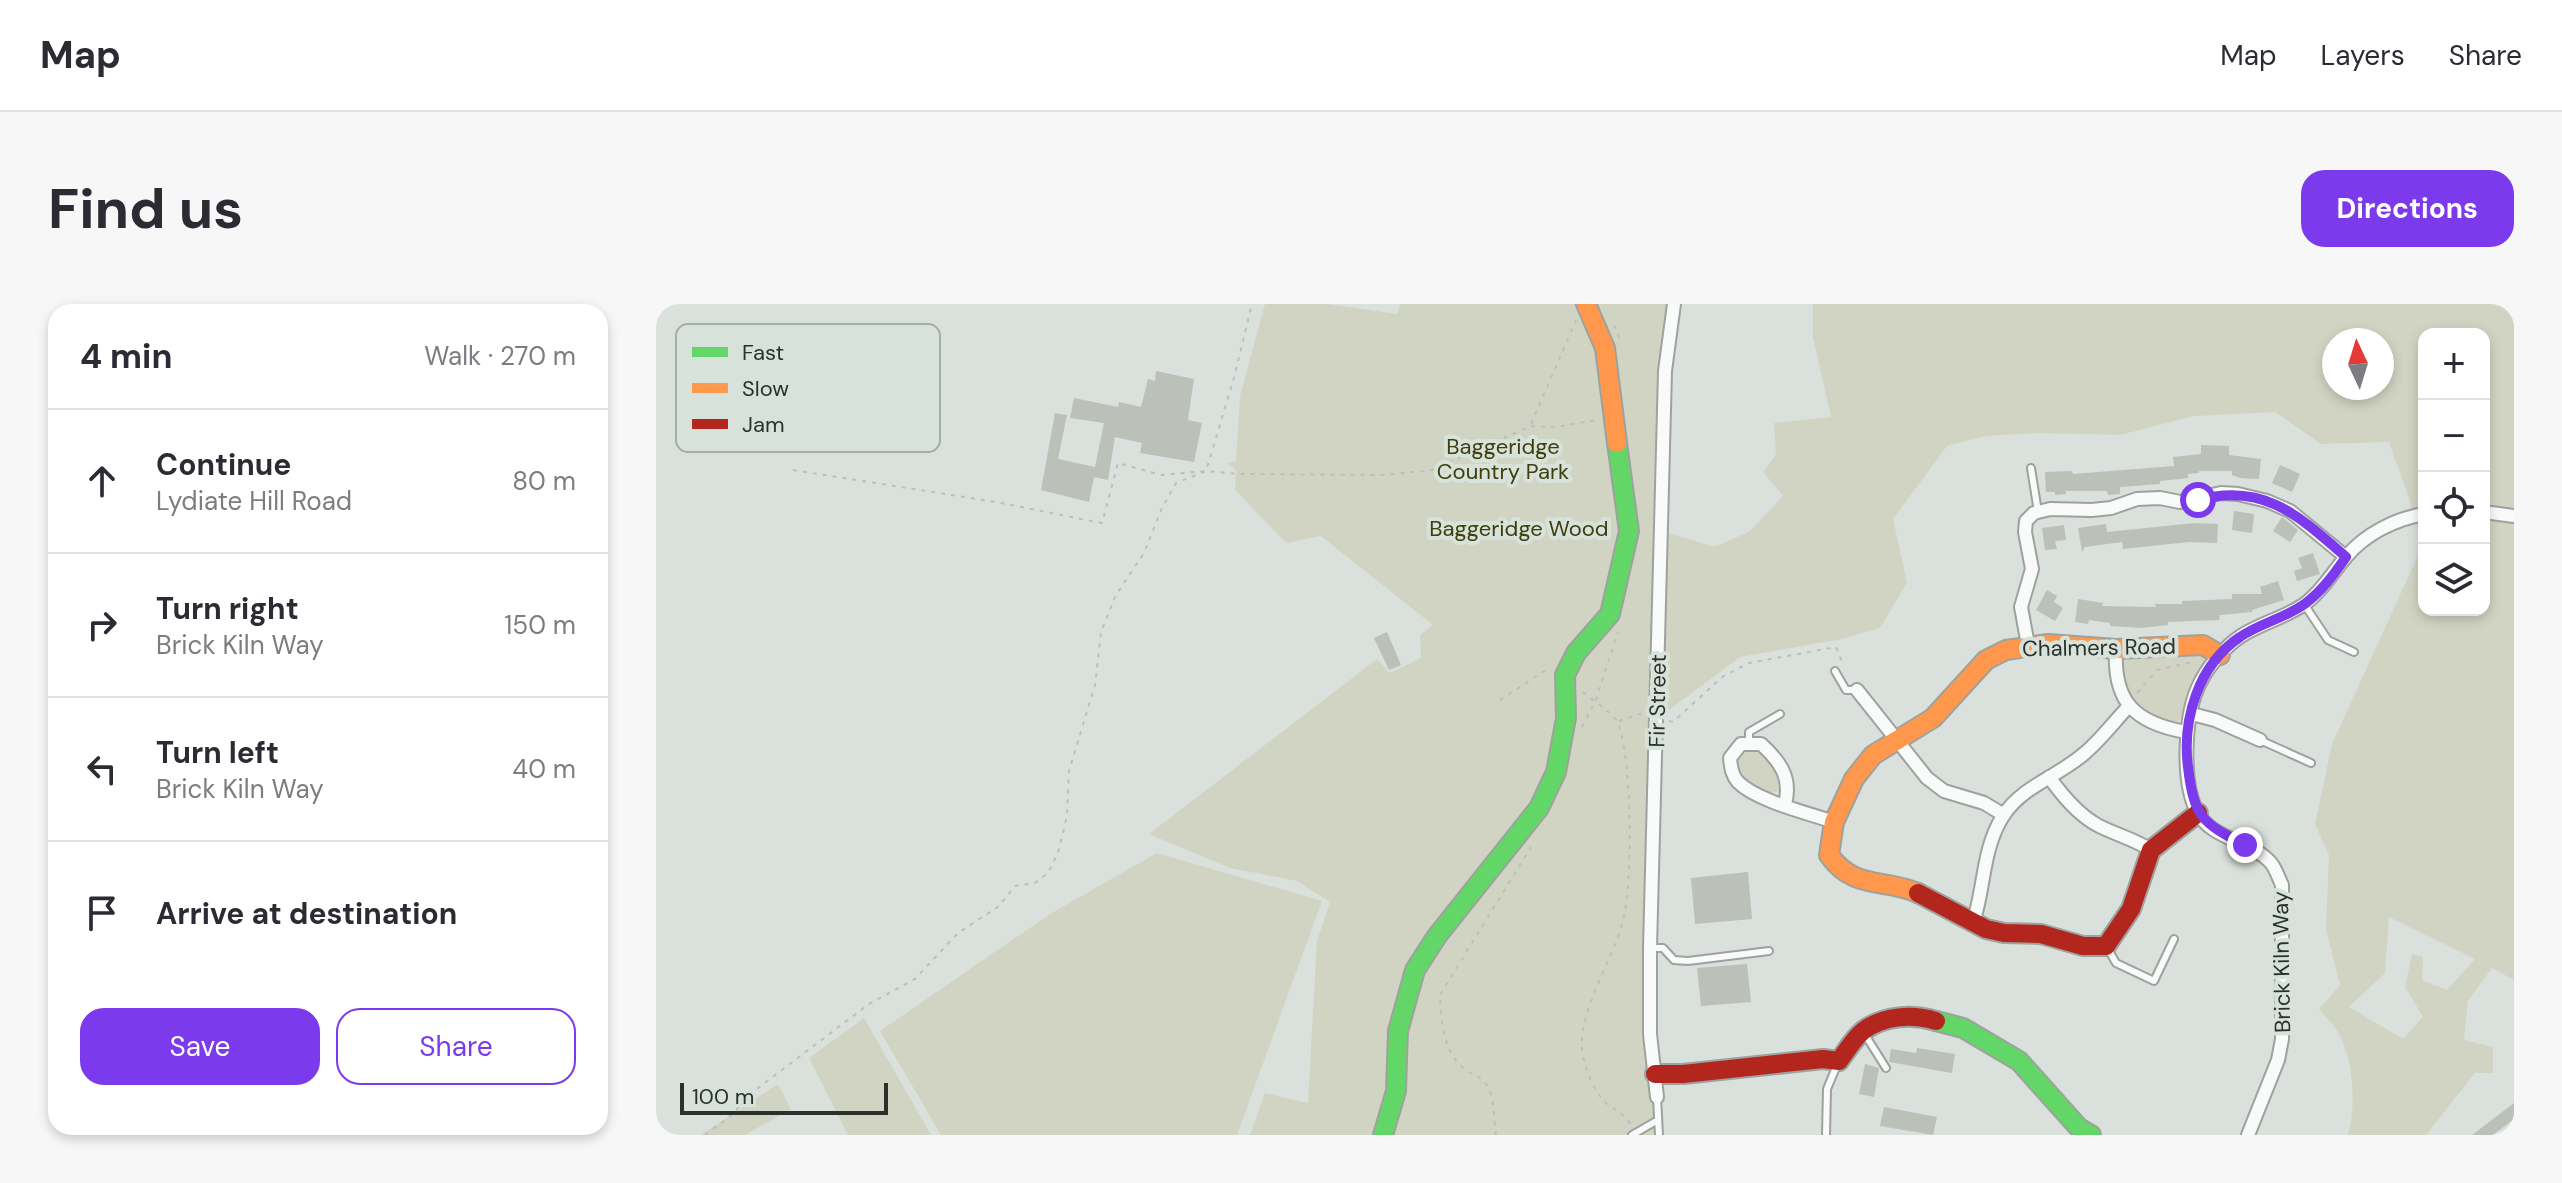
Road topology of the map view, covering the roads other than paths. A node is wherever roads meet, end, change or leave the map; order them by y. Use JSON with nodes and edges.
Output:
{"nodes":[{"id":1,"x":1674,"y":304,"type":"edge"},
{"id":2,"x":1581,"y":311,"type":"edge"},
{"id":3,"x":2031,"y":468,"type":"dead end"},
{"id":4,"x":2039,"y":512,"type":"junction"},
{"id":5,"x":2490,"y":513,"type":"edge"},
{"id":6,"x":2418,"y":515,"type":"edge"},
{"id":7,"x":2514,"y":516,"type":"edge"},
{"id":8,"x":2346,"y":557,"type":"junction"},
{"id":9,"x":2304,"y":604,"type":"junction"},
{"id":10,"x":2028,"y":645,"type":"junction"},
{"id":11,"x":2116,"y":649,"type":"junction"},
{"id":12,"x":2354,"y":652,"type":"dead end"},
{"id":13,"x":2220,"y":655,"type":"junction"},
{"id":14,"x":1835,"y":671,"type":"dead end"},
{"id":15,"x":1857,"y":690,"type":"joint"},
{"id":16,"x":2128,"y":707,"type":"junction"},
{"id":17,"x":1780,"y":714,"type":"dead end"},
{"id":18,"x":2192,"y":714,"type":"junction"},
{"id":19,"x":2186,"y":732,"type":"junction"},
{"id":20,"x":1894,"y":740,"type":"junction"},
{"id":21,"x":2260,"y":740,"type":"joint"},
{"id":22,"x":1749,"y":742,"type":"junction"},
{"id":23,"x":2311,"y":763,"type":"dead end"},
{"id":24,"x":2049,"y":777,"type":"junction"},
{"id":25,"x":1785,"y":804,"type":"junction"},
{"id":26,"x":2198,"y":813,"type":"junction"},
{"id":27,"x":2004,"y":815,"type":"junction"},
{"id":28,"x":1834,"y":822,"type":"junction"},
{"id":29,"x":2151,"y":850,"type":"junction"},
{"id":30,"x":1973,"y":923,"type":"junction"},
{"id":31,"x":2174,"y":939,"type":"dead end"},
{"id":32,"x":2106,"y":946,"type":"junction"},
{"id":33,"x":1650,"y":948,"type":"junction"},
{"id":34,"x":1769,"y":951,"type":"dead end"},
{"id":35,"x":1863,"y":1031,"type":"junction"},
{"id":36,"x":1839,"y":1061,"type":"junction"},
{"id":37,"x":1886,"y":1068,"type":"dead end"},
{"id":38,"x":1655,"y":1074,"type":"junction"},
{"id":39,"x":1657,"y":1097,"type":"joint"},
{"id":40,"x":1658,"y":1120,"type":"junction"},
{"id":41,"x":1634,"y":1134,"type":"edge"},
{"id":42,"x":1383,"y":1135,"type":"edge"},
{"id":43,"x":1659,"y":1135,"type":"edge"},
{"id":44,"x":1826,"y":1135,"type":"edge"},
{"id":45,"x":2091,"y":1135,"type":"edge"},
{"id":46,"x":2248,"y":1135,"type":"edge"}],
"edges":[{"from":1,"to":33,"type":"street","name":"Fir Street"},
{"from":2,"to":42,"type":"street"},
{"from":3,"to":4,"type":"lane"},
{"from":4,"to":8,"type":"street"},
{"from":4,"to":10,"type":"street"},
{"from":5,"to":7,"type":"street"},
{"from":6,"to":8,"type":"street"},
{"from":8,"to":9,"type":"street"},
{"from":9,"to":12,"type":"lane"},
{"from":9,"to":13,"type":"street"},
{"from":10,"to":11,"type":"street","name":"Chalmers Road"},
{"from":10,"to":20,"type":"street","name":"Chalmers Road"},
{"from":11,"to":13,"type":"street","name":"Chalmers Road"},
{"from":11,"to":16,"type":"street"},
{"from":13,"to":18,"type":"street"},
{"from":14,"to":15,"type":"lane"},
{"from":15,"to":20,"type":"street"},
{"from":16,"to":19,"type":"street"},
{"from":16,"to":24,"type":"street"},
{"from":17,"to":22,"type":"lane"},
{"from":18,"to":19,"type":"street"},
{"from":18,"to":21,"type":"street"},
{"from":19,"to":26,"type":"street"},
{"from":20,"to":27,"type":"street"},
{"from":20,"to":28,"type":"street","name":"Chalmers Road"},
{"from":21,"to":23,"type":"lane"},
{"from":22,"to":25,"type":"street"},
{"from":22,"to":25,"type":"street"},
{"from":24,"to":27,"type":"street"},
{"from":24,"to":29,"type":"street"},
{"from":25,"to":28,"type":"street"},
{"from":26,"to":29,"type":"street"},
{"from":26,"to":46,"type":"street","name":"Brick Kiln Way"},
{"from":27,"to":30,"type":"street"},
{"from":28,"to":30,"type":"street","name":"Chalmers Road"},
{"from":29,"to":32,"type":"street"},
{"from":30,"to":32,"type":"street","name":"Chalmers Road"},
{"from":31,"to":32,"type":"lane"},
{"from":33,"to":34,"type":"lane"},
{"from":33,"to":38,"type":"street","name":"Fir Street"},
{"from":35,"to":36,"type":"street"},
{"from":35,"to":37,"type":"lane"},
{"from":35,"to":45,"type":"street"},
{"from":36,"to":38,"type":"street"},
{"from":36,"to":44,"type":"lane"},
{"from":38,"to":39,"type":"street","name":"Fir Street"},
{"from":39,"to":40,"type":"lane"},
{"from":40,"to":41,"type":"lane"},
{"from":40,"to":43,"type":"lane"}]}
